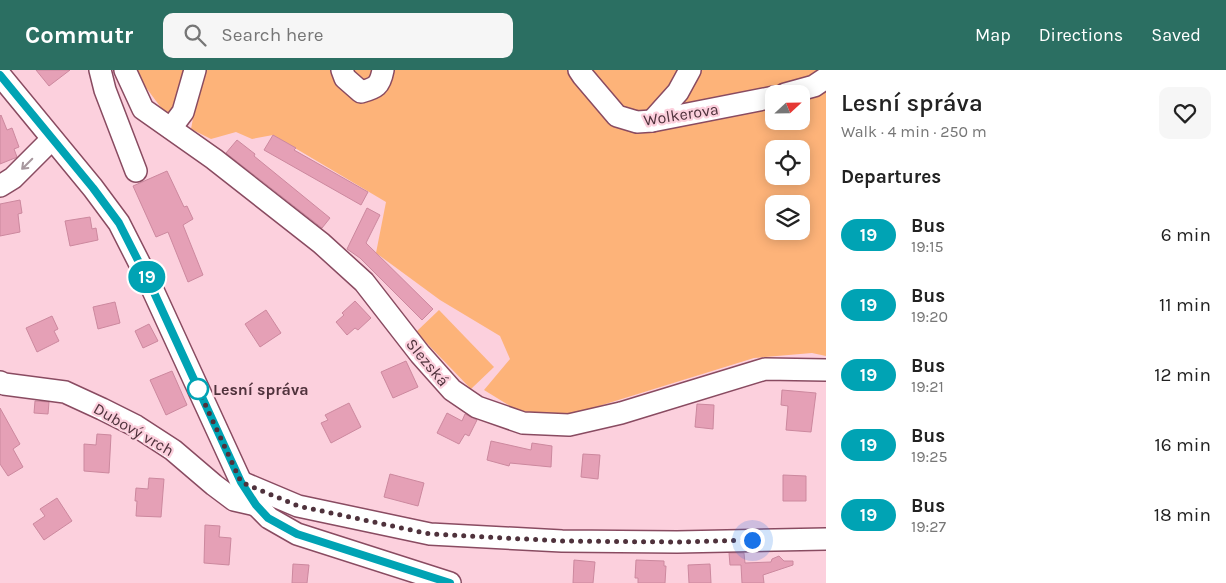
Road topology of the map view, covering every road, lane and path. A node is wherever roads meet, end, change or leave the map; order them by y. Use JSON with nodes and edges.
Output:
{"nodes":[{"id":1,"x":100,"y":70,"type":"edge"},
{"id":2,"x":125,"y":70,"type":"edge"},
{"id":3,"x":195,"y":70,"type":"edge"},
{"id":4,"x":342,"y":70,"type":"edge"},
{"id":5,"x":383,"y":70,"type":"edge"},
{"id":6,"x":580,"y":70,"type":"edge"},
{"id":7,"x":690,"y":70,"type":"edge"},
{"id":8,"x":0,"y":75,"type":"edge"},
{"id":9,"x":826,"y":78,"type":"edge"},
{"id":10,"x":810,"y":87,"type":"edge"},
{"id":11,"x":765,"y":99,"type":"edge"},
{"id":12,"x":652,"y":120,"type":"junction"},
{"id":13,"x":171,"y":128,"type":"junction"},
{"id":14,"x":52,"y":139,"type":"junction"},
{"id":15,"x":136,"y":171,"type":"dead end"},
{"id":16,"x":0,"y":186,"type":"edge"},
{"id":17,"x":826,"y":370,"type":"edge"},
{"id":18,"x":0,"y":382,"type":"edge"},
{"id":19,"x":241,"y":482,"type":"junction"},
{"id":20,"x":256,"y":505,"type":"junction"},
{"id":21,"x":826,"y":538,"type":"edge"},
{"id":22,"x":450,"y":583,"type":"edge"}],
"edges":[{"from":1,"to":15,"type":"street"},
{"from":2,"to":13,"type":"street","name":"Slezská"},
{"from":3,"to":13,"type":"street"},
{"from":4,"to":5,"type":"street"},
{"from":6,"to":12,"type":"street","name":"Wolkerova"},
{"from":7,"to":12,"type":"street"},
{"from":8,"to":14,"type":"street"},
{"from":9,"to":10,"type":"street"},
{"from":11,"to":12,"type":"street","name":"Wolkerova"},
{"from":13,"to":17,"type":"street","name":"Slezská"},
{"from":14,"to":16,"type":"street","one_way":true},
{"from":14,"to":19,"type":"street"},
{"from":18,"to":20,"type":"street","name":"Dubový vrch"},
{"from":19,"to":20,"type":"street"},
{"from":19,"to":21,"type":"street"},
{"from":20,"to":22,"type":"street"}]}
